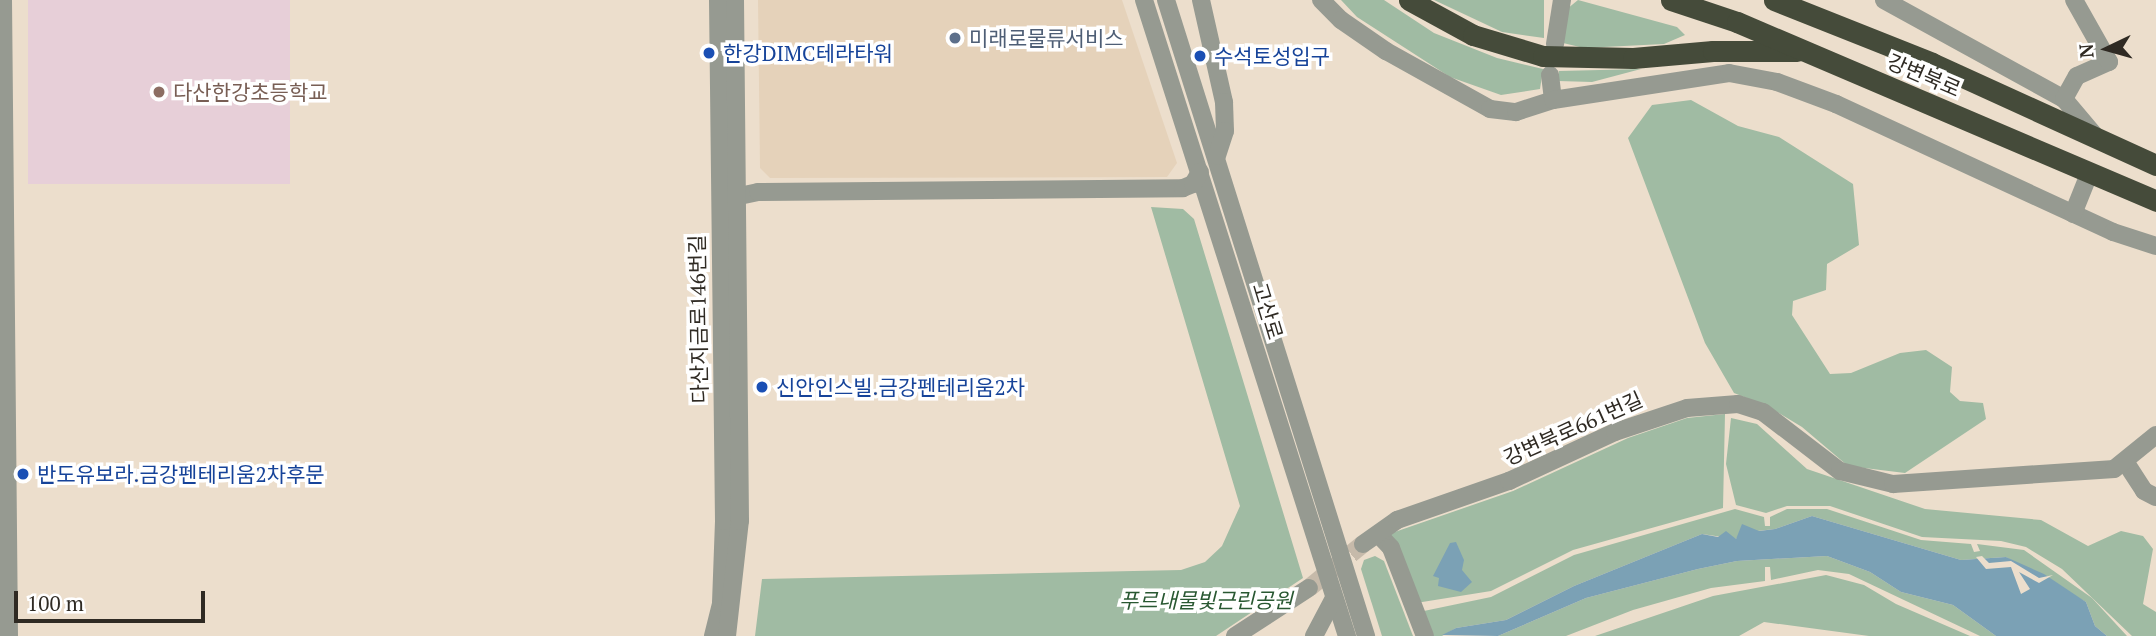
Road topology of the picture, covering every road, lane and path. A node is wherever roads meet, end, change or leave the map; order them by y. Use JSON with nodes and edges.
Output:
{"nodes":[{"id":1,"x":3,"y":0,"type":"edge"},
{"id":2,"x":718,"y":0,"type":"edge"},
{"id":3,"x":735,"y":0,"type":"edge"},
{"id":4,"x":1144,"y":0,"type":"edge"},
{"id":5,"x":1166,"y":0,"type":"edge"},
{"id":6,"x":1201,"y":0,"type":"edge"},
{"id":7,"x":1321,"y":0,"type":"edge"},
{"id":8,"x":1409,"y":0,"type":"edge"},
{"id":9,"x":1562,"y":0,"type":"edge"},
{"id":10,"x":1671,"y":0,"type":"edge"},
{"id":11,"x":1774,"y":0,"type":"edge"},
{"id":12,"x":1800,"y":0,"type":"edge"},
{"id":13,"x":1884,"y":0,"type":"edge"},
{"id":14,"x":2074,"y":0,"type":"edge"},
{"id":15,"x":1843,"y":25,"type":"junction"},
{"id":16,"x":1555,"y":44,"type":"dead end"},
{"id":17,"x":1805,"y":51,"type":"junction"},
{"id":18,"x":1550,"y":75,"type":"dead end"},
{"id":19,"x":2064,"y":99,"type":"junction"},
{"id":20,"x":1553,"y":100,"type":"junction"},
{"id":21,"x":2099,"y":140,"type":"junction"},
{"id":22,"x":1217,"y":156,"type":"junction"},
{"id":23,"x":2156,"y":165,"type":"edge"},
{"id":24,"x":3,"y":170,"type":"edge"},
{"id":25,"x":1200,"y":172,"type":"junction"},
{"id":26,"x":2089,"y":174,"type":"junction"},
{"id":27,"x":728,"y":199,"type":"junction"},
{"id":28,"x":2156,"y":201,"type":"edge"},
{"id":29,"x":1210,"y":206,"type":"junction"},
{"id":30,"x":2073,"y":214,"type":"junction"},
{"id":31,"x":2156,"y":246,"type":"edge"},
{"id":32,"x":2156,"y":435,"type":"edge"},
{"id":33,"x":2126,"y":463,"type":"junction"},
{"id":34,"x":2156,"y":497,"type":"edge"},
{"id":35,"x":1380,"y":536,"type":"junction"},
{"id":36,"x":1363,"y":544,"type":"tunnel mouth"},
{"id":37,"x":1309,"y":588,"type":"tunnel mouth"},
{"id":38,"x":5,"y":598,"type":"edge"},
{"id":39,"x":1334,"y":598,"type":"junction"},
{"id":40,"x":1363,"y":635,"type":"edge"},
{"id":41,"x":9,"y":636,"type":"edge"},
{"id":42,"x":713,"y":636,"type":"edge"},
{"id":43,"x":726,"y":636,"type":"edge"},
{"id":44,"x":1235,"y":636,"type":"edge"},
{"id":45,"x":1314,"y":636,"type":"edge"},
{"id":46,"x":1347,"y":636,"type":"edge"},
{"id":47,"x":1424,"y":636,"type":"edge"}],
"edges":[{"from":1,"to":24,"type":"street"},
{"from":2,"to":27,"type":"street","name":"다산지금로146번길"},
{"from":3,"to":27,"type":"street","name":"다산지금로146번길"},
{"from":4,"to":25,"type":"street","name":"고산로"},
{"from":5,"to":22,"type":"street","name":"고산로"},
{"from":6,"to":22,"type":"street"},
{"from":7,"to":20,"type":"street"},
{"from":8,"to":17,"type":"highway"},
{"from":9,"to":16,"type":"street"},
{"from":10,"to":17,"type":"highway","name":"강변북로"},
{"from":11,"to":15,"type":"highway","name":"강변북로"},
{"from":12,"to":15,"type":"highway"},
{"from":13,"to":19,"type":"street"},
{"from":14,"to":19,"type":"street"},
{"from":15,"to":21,"type":"highway","name":"강변북로"},
{"from":17,"to":26,"type":"highway","name":"강변북로"},
{"from":18,"to":20,"type":"street"},
{"from":19,"to":21,"type":"street"},
{"from":20,"to":30,"type":"street"},
{"from":21,"to":23,"type":"highway","name":"강변북로"},
{"from":22,"to":40,"type":"street","name":"고산로"},
{"from":24,"to":38,"type":"street"},
{"from":25,"to":27,"type":"street"},
{"from":25,"to":29,"type":"street","name":"고산로"},
{"from":26,"to":28,"type":"highway","name":"강변북로"},
{"from":26,"to":30,"type":"street"},
{"from":27,"to":29,"type":"street"},
{"from":27,"to":42,"type":"street","name":"다산지금로146번길"},
{"from":27,"to":43,"type":"street","name":"다산지금로146번길"},
{"from":29,"to":39,"type":"street","name":"고산로"},
{"from":30,"to":31,"type":"street"},
{"from":32,"to":33,"type":"street","name":"강변북로661번길"},
{"from":33,"to":34,"type":"street"},
{"from":33,"to":35,"type":"street","name":"강변북로661번길"},
{"from":35,"to":36,"type":"street","name":"강변북로661번길"},
{"from":35,"to":47,"type":"street"},
{"from":37,"to":44,"type":"street"},
{"from":38,"to":41,"type":"street"},
{"from":39,"to":45,"type":"street"},
{"from":39,"to":46,"type":"street","name":"고산로"}]}
